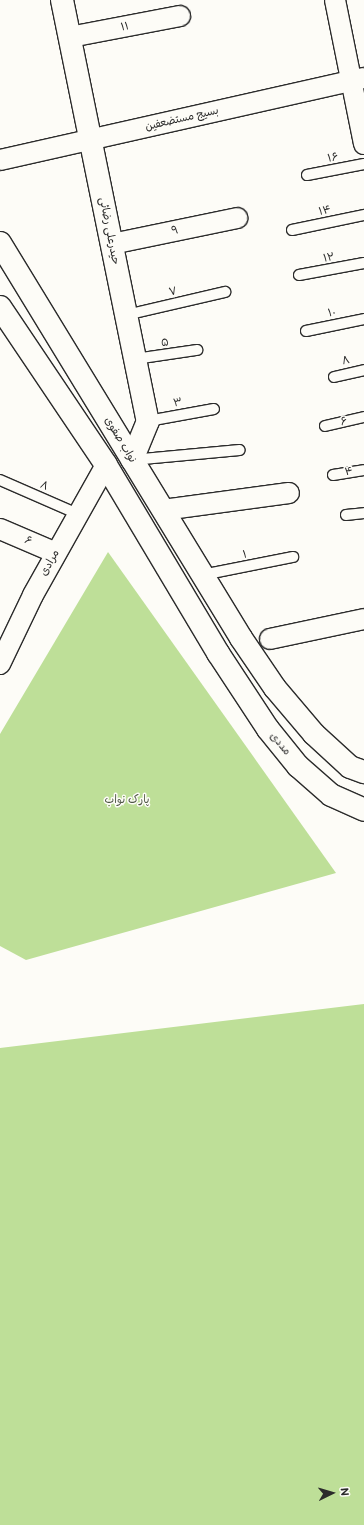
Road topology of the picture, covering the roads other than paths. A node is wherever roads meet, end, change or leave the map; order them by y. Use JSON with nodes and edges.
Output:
{"nodes":[{"id":1,"x":62,"y":0,"type":"edge"},
{"id":2,"x":335,"y":0,"type":"edge"},
{"id":3,"x":180,"y":16,"type":"dead end"},
{"id":4,"x":70,"y":37,"type":"junction"},
{"id":5,"x":357,"y":79,"type":"edge"},
{"id":6,"x":91,"y":140,"type":"junction"},
{"id":7,"x":364,"y":144,"type":"edge"},
{"id":8,"x":0,"y":160,"type":"edge"},
{"id":9,"x":364,"y":164,"type":"edge"},
{"id":10,"x":307,"y":175,"type":"dead end"},
{"id":11,"x":364,"y":215,"type":"edge"},
{"id":12,"x":237,"y":218,"type":"dead end"},
{"id":13,"x":292,"y":230,"type":"dead end"},
{"id":14,"x":0,"y":243,"type":"edge"},
{"id":15,"x":112,"y":244,"type":"junction"},
{"id":16,"x":364,"y":263,"type":"edge"},
{"id":17,"x":299,"y":275,"type":"dead end"},
{"id":18,"x":226,"y":292,"type":"dead end"},
{"id":19,"x":0,"y":307,"type":"edge"},
{"id":20,"x":126,"y":315,"type":"junction"},
{"id":21,"x":364,"y":318,"type":"edge"},
{"id":22,"x":306,"y":331,"type":"dead end"},
{"id":23,"x":197,"y":350,"type":"dead end"},
{"id":24,"x":136,"y":359,"type":"junction"},
{"id":25,"x":364,"y":370,"type":"edge"},
{"id":26,"x":334,"y":377,"type":"dead end"},
{"id":27,"x":214,"y":409,"type":"dead end"},
{"id":28,"x":364,"y":417,"type":"edge"},
{"id":29,"x":148,"y":421,"type":"junction"},
{"id":30,"x":325,"y":426,"type":"dead end"},
{"id":31,"x":240,"y":450,"type":"dead end"},
{"id":32,"x":132,"y":460,"type":"junction"},
{"id":33,"x":106,"y":465,"type":"junction"},
{"id":34,"x":364,"y":470,"type":"edge"},
{"id":35,"x":333,"y":475,"type":"dead end"},
{"id":36,"x":0,"y":480,"type":"edge"},
{"id":37,"x":289,"y":493,"type":"dead end"},
{"id":38,"x":163,"y":510,"type":"junction"},
{"id":39,"x":364,"y":513,"type":"edge"},
{"id":40,"x":78,"y":514,"type":"junction"},
{"id":41,"x":346,"y":516,"type":"dead end"},
{"id":42,"x":0,"y":529,"type":"edge"},
{"id":43,"x":56,"y":553,"type":"junction"},
{"id":44,"x":293,"y":557,"type":"dead end"},
{"id":45,"x":202,"y":575,"type":"junction"},
{"id":46,"x":364,"y":619,"type":"edge"},
{"id":47,"x":241,"y":638,"type":"junction"},
{"id":48,"x":270,"y":639,"type":"dead end"},
{"id":49,"x":5,"y":640,"type":"edge"},
{"id":50,"x":218,"y":653,"type":"junction"},
{"id":51,"x":0,"y":664,"type":"edge"},
{"id":52,"x":364,"y":772,"type":"edge"},
{"id":53,"x":364,"y":810,"type":"edge"}],
"edges":[{"from":1,"to":4,"type":"street","name":"حیدرعلی رضائی"},
{"from":2,"to":5,"type":"street"},
{"from":3,"to":4,"type":"street","name":"۱۱"},
{"from":4,"to":6,"type":"street","name":"حیدرعلی رضائی"},
{"from":5,"to":6,"type":"street","name":"بسیج مستضعفین"},
{"from":5,"to":7,"type":"street"},
{"from":6,"to":8,"type":"street","name":"بسیج مستضعفین"},
{"from":6,"to":15,"type":"street","name":"حیدرعلی رضائی"},
{"from":9,"to":10,"type":"lane","name":"۱۶"},
{"from":11,"to":13,"type":"lane","name":"۱۴"},
{"from":12,"to":15,"type":"street","name":"۹"},
{"from":14,"to":32,"type":"street","name":"نواب صفوی"},
{"from":15,"to":20,"type":"street","name":"حیدرعلی رضائی"},
{"from":16,"to":17,"type":"lane","name":"۱۲"},
{"from":18,"to":20,"type":"lane","name":"۷"},
{"from":19,"to":33,"type":"street"},
{"from":20,"to":24,"type":"street","name":"حیدرعلی رضائی"},
{"from":21,"to":22,"type":"lane","name":"۱۰"},
{"from":23,"to":24,"type":"lane","name":"۵"},
{"from":24,"to":29,"type":"street","name":"حیدرعلی رضائی"},
{"from":25,"to":26,"type":"lane","name":"۸"},
{"from":27,"to":29,"type":"lane","name":"۳"},
{"from":28,"to":30,"type":"lane","name":"۶"},
{"from":29,"to":32,"type":"street"},
{"from":31,"to":32,"type":"lane"},
{"from":32,"to":38,"type":"street","name":"نواب صفوی"},
{"from":33,"to":40,"type":"street","name":"مرادی"},
{"from":33,"to":50,"type":"street"},
{"from":34,"to":35,"type":"lane","name":"۴"},
{"from":36,"to":40,"type":"lane","name":"۸"},
{"from":37,"to":38,"type":"street"},
{"from":38,"to":45,"type":"street","name":"نواب صفوی"},
{"from":39,"to":41,"type":"lane"},
{"from":40,"to":43,"type":"street","name":"مرادی"},
{"from":42,"to":43,"type":"street","name":"۶"},
{"from":43,"to":49,"type":"street","name":"مرادی"},
{"from":44,"to":45,"type":"lane","name":"۱"},
{"from":45,"to":47,"type":"street","name":"نواب صفوی"},
{"from":46,"to":48,"type":"street"},
{"from":47,"to":50,"type":"street"},
{"from":47,"to":52,"type":"street"},
{"from":49,"to":51,"type":"street","name":"مرادی"},
{"from":50,"to":53,"type":"street","name":"مددی"}]}
